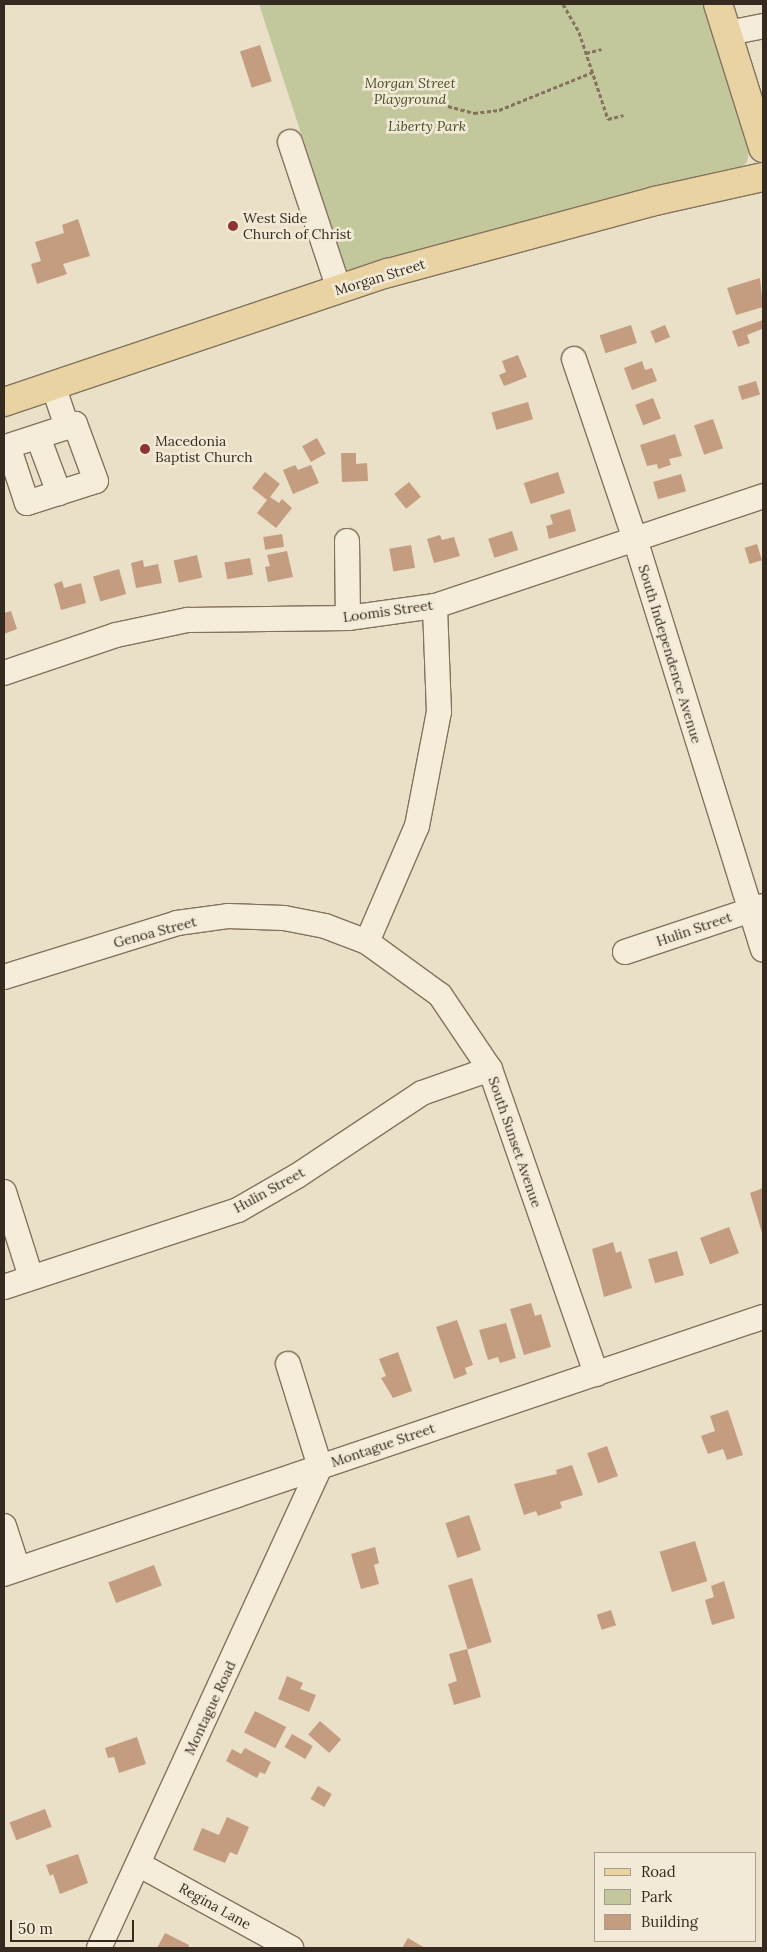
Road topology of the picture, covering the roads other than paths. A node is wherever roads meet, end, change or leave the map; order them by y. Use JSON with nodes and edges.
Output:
{"nodes":[{"id":1,"x":718,"y":4,"type":"edge"},
{"id":2,"x":763,"y":26,"type":"edge"},
{"id":3,"x":728,"y":33,"type":"junction"},
{"id":4,"x":290,"y":142,"type":"dead end"},
{"id":5,"x":763,"y":148,"type":"edge"},
{"id":6,"x":763,"y":178,"type":"edge"},
{"id":7,"x":339,"y":289,"type":"junction"},
{"id":8,"x":574,"y":359,"type":"dead end"},
{"id":9,"x":53,"y":385,"type":"junction"},
{"id":10,"x":4,"y":402,"type":"edge"},
{"id":11,"x":66,"y":427,"type":"junction"},
{"id":12,"x":38,"y":436,"type":"junction"},
{"id":13,"x":59,"y":493,"type":"junction"},
{"id":14,"x":763,"y":496,"type":"edge"},
{"id":15,"x":634,"y":539,"type":"junction"},
{"id":16,"x":347,"y":542,"type":"dead end"},
{"id":17,"x":435,"y":606,"type":"junction"},
{"id":18,"x":348,"y":618,"type":"junction"},
{"id":19,"x":4,"y":673,"type":"edge"},
{"id":20,"x":757,"y":908,"type":"edge"},
{"id":21,"x":367,"y":942,"type":"junction"},
{"id":22,"x":763,"y":950,"type":"edge"},
{"id":23,"x":625,"y":952,"type":"dead end"},
{"id":24,"x":4,"y":977,"type":"edge"},
{"id":25,"x":490,"y":1069,"type":"junction"},
{"id":26,"x":4,"y":1192,"type":"edge"},
{"id":27,"x":31,"y":1277,"type":"junction"},
{"id":28,"x":4,"y":1287,"type":"edge"},
{"id":29,"x":763,"y":1317,"type":"edge"},
{"id":30,"x":288,"y":1364,"type":"dead end"},
{"id":31,"x":596,"y":1374,"type":"junction"},
{"id":32,"x":320,"y":1467,"type":"junction"},
{"id":33,"x":4,"y":1526,"type":"edge"},
{"id":34,"x":11,"y":1572,"type":"edge"},
{"id":35,"x":138,"y":1864,"type":"junction"},
{"id":36,"x":99,"y":1948,"type":"edge"},
{"id":37,"x":291,"y":1948,"type":"edge"}],
"edges":[{"from":1,"to":3,"type":"main road"},
{"from":2,"to":3,"type":"street"},
{"from":3,"to":5,"type":"main road"},
{"from":4,"to":7,"type":"street"},
{"from":6,"to":7,"type":"main road","name":"Morgan Street"},
{"from":7,"to":9,"type":"main road","name":"Morgan Street"},
{"from":8,"to":15,"type":"street","name":"South Independence Avenue"},
{"from":9,"to":10,"type":"main road","name":"Morgan Street"},
{"from":9,"to":11,"type":"street"},
{"from":11,"to":12,"type":"street"},
{"from":11,"to":13,"type":"street"},
{"from":12,"to":13,"type":"street"},
{"from":12,"to":13,"type":"street"},
{"from":14,"to":15,"type":"street","name":"Loomis Street"},
{"from":15,"to":17,"type":"street","name":"Loomis Street"},
{"from":15,"to":20,"type":"street","name":"South Independence Avenue"},
{"from":16,"to":18,"type":"street"},
{"from":17,"to":18,"type":"street","name":"Loomis Street"},
{"from":17,"to":21,"type":"street"},
{"from":18,"to":19,"type":"street","name":"Loomis Street"},
{"from":20,"to":22,"type":"street","name":"South Independence Avenue"},
{"from":20,"to":23,"type":"street","name":"Hulin Street"},
{"from":21,"to":24,"type":"street","name":"Genoa Street"},
{"from":21,"to":25,"type":"street","name":"South Sunset Avenue"},
{"from":25,"to":27,"type":"street","name":"Hulin Street"},
{"from":25,"to":31,"type":"street","name":"South Sunset Avenue"},
{"from":26,"to":27,"type":"street"},
{"from":27,"to":28,"type":"street","name":"Hulin Street"},
{"from":29,"to":31,"type":"street","name":"Montague Street"},
{"from":30,"to":32,"type":"street"},
{"from":31,"to":32,"type":"street","name":"Montague Street"},
{"from":32,"to":34,"type":"street","name":"Montague Street"},
{"from":32,"to":35,"type":"street","name":"Montague Road"},
{"from":33,"to":34,"type":"street"},
{"from":35,"to":36,"type":"street","name":"Montague Road"},
{"from":35,"to":37,"type":"street","name":"Regina Lane"}]}
